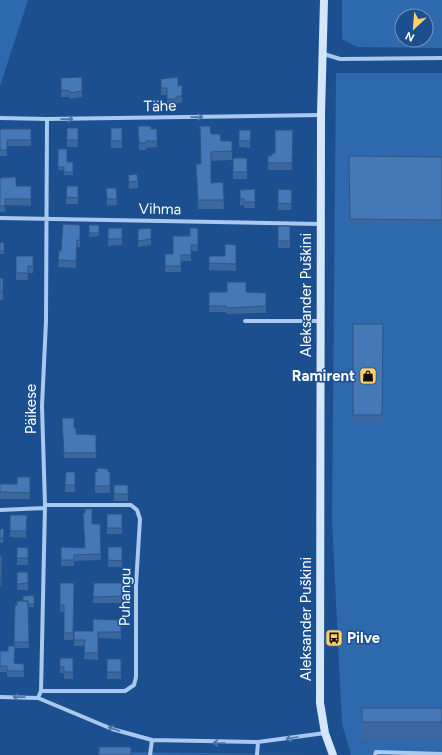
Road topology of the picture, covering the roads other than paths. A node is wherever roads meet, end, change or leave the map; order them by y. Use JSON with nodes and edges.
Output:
{"nodes":[{"id":1,"x":324,"y":0,"type":"edge"},
{"id":2,"x":324,"y":54,"type":"junction"},
{"id":3,"x":442,"y":58,"type":"edge"},
{"id":4,"x":321,"y":116,"type":"junction"},
{"id":5,"x":0,"y":118,"type":"edge"},
{"id":6,"x":47,"y":119,"type":"junction"},
{"id":7,"x":0,"y":218,"type":"edge"},
{"id":8,"x":46,"y":219,"type":"junction"},
{"id":9,"x":320,"y":224,"type":"junction"},
{"id":10,"x":244,"y":321,"type":"dead end"},
{"id":11,"x":320,"y":321,"type":"junction"},
{"id":12,"x":45,"y":507,"type":"junction"},
{"id":13,"x":0,"y":510,"type":"edge"},
{"id":14,"x":41,"y":691,"type":"junction"},
{"id":15,"x":0,"y":697,"type":"edge"},
{"id":16,"x":38,"y":698,"type":"junction"},
{"id":17,"x":325,"y":733,"type":"junction"},
{"id":18,"x":152,"y":740,"type":"junction"},
{"id":19,"x":258,"y":742,"type":"junction"},
{"id":20,"x":442,"y":754,"type":"edge"},
{"id":21,"x":150,"y":755,"type":"edge"},
{"id":22,"x":257,"y":755,"type":"edge"},
{"id":23,"x":334,"y":755,"type":"edge"},
{"id":24,"x":375,"y":755,"type":"edge"}],
"edges":[{"from":1,"to":2,"type":"main road","name":"Aleksander Puškini"},
{"from":2,"to":3,"type":"street"},
{"from":2,"to":4,"type":"main road","name":"Aleksander Puškini"},
{"from":6,"to":4,"type":"street","name":"Tähe","one_way":true},
{"from":4,"to":9,"type":"main road","name":"Aleksander Puškini"},
{"from":5,"to":6,"type":"street","name":"Tähe"},
{"from":6,"to":8,"type":"street","name":"Päikese"},
{"from":7,"to":8,"type":"street","name":"Vihma"},
{"from":8,"to":9,"type":"street","name":"Vihma"},
{"from":8,"to":12,"type":"street","name":"Päikese"},
{"from":9,"to":11,"type":"main road","name":"Aleksander Puškini"},
{"from":10,"to":11,"type":"street"},
{"from":11,"to":17,"type":"main road","name":"Aleksander Puškini"},
{"from":12,"to":13,"type":"street"},
{"from":12,"to":14,"type":"street","name":"Päikese"},
{"from":12,"to":14,"type":"street","name":"Puhangu"},
{"from":14,"to":16,"type":"street","name":"Päikese"},
{"from":16,"to":15,"type":"street","one_way":true},
{"from":18,"to":16,"type":"street","one_way":true},
{"from":17,"to":19,"type":"street","one_way":true},
{"from":17,"to":23,"type":"main road","name":"Aleksander Puškini"},
{"from":19,"to":18,"type":"street","one_way":true},
{"from":18,"to":21,"type":"street"},
{"from":19,"to":22,"type":"street"},
{"from":20,"to":24,"type":"street"}]}
